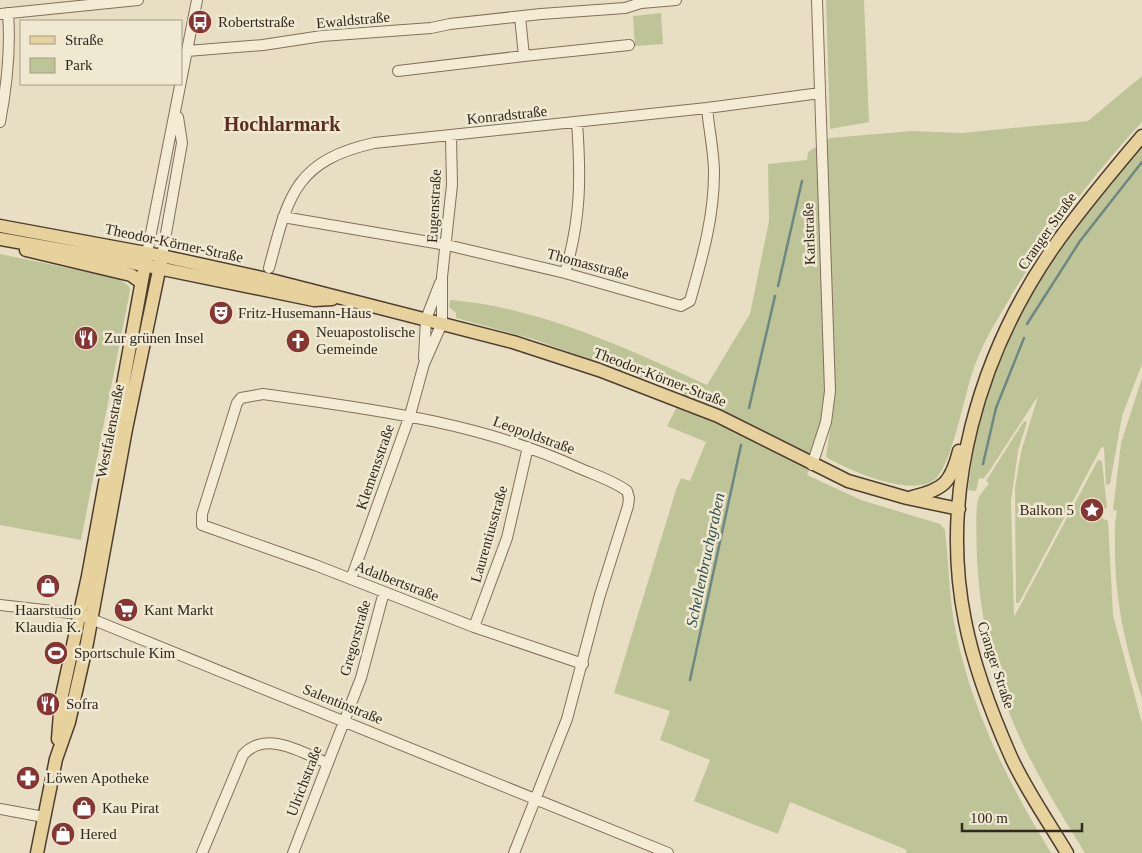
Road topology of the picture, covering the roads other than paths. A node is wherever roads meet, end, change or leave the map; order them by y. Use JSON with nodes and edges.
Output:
{"nodes":[{"id":1,"x":138,"y":0,"type":"edge"},
{"id":2,"x":197,"y":0,"type":"edge"},
{"id":3,"x":676,"y":0,"type":"edge"},
{"id":4,"x":817,"y":0,"type":"edge"},
{"id":5,"x":90,"y":3,"type":"edge"},
{"id":6,"x":4,"y":14,"type":"edge"},
{"id":7,"x":520,"y":17,"type":"junction"},
{"id":8,"x":629,"y":45,"type":"dead end"},
{"id":9,"x":188,"y":51,"type":"junction"},
{"id":10,"x":524,"y":56,"type":"junction"},
{"id":11,"x":398,"y":71,"type":"dead end"},
{"id":12,"x":182,"y":82,"type":"edge"},
{"id":13,"x":181,"y":85,"type":"edge"},
{"id":14,"x":820,"y":94,"type":"junction"},
{"id":15,"x":177,"y":108,"type":"junction"},
{"id":16,"x":707,"y":108,"type":"junction"},
{"id":17,"x":0,"y":122,"type":"edge"},
{"id":18,"x":577,"y":122,"type":"junction"},
{"id":19,"x":451,"y":136,"type":"junction"},
{"id":20,"x":1142,"y":136,"type":"edge"},
{"id":21,"x":283,"y":217,"type":"junction"},
{"id":22,"x":0,"y":226,"type":"edge"},
{"id":23,"x":0,"y":240,"type":"edge"},
{"id":24,"x":448,"y":245,"type":"junction"},
{"id":25,"x":146,"y":259,"type":"junction"},
{"id":26,"x":161,"y":262,"type":"junction"},
{"id":27,"x":269,"y":268,"type":"dead end"},
{"id":28,"x":565,"y":273,"type":"junction"},
{"id":29,"x":442,"y":277,"type":"junction"},
{"id":30,"x":141,"y":282,"type":"junction"},
{"id":31,"x":426,"y":319,"type":"junction"},
{"id":32,"x":442,"y":323,"type":"junction"},
{"id":33,"x":995,"y":354,"type":"junction"},
{"id":34,"x":424,"y":364,"type":"junction"},
{"id":35,"x":410,"y":415,"type":"junction"},
{"id":36,"x":528,"y":447,"type":"junction"},
{"id":37,"x":812,"y":465,"type":"junction"},
{"id":38,"x":907,"y":498,"type":"junction"},
{"id":39,"x":959,"y":509,"type":"junction"},
{"id":40,"x":202,"y":525,"type":"joint"},
{"id":41,"x":350,"y":579,"type":"junction"},
{"id":42,"x":384,"y":592,"type":"junction"},
{"id":43,"x":0,"y":605,"type":"edge"},
{"id":44,"x":79,"y":614,"type":"junction"},
{"id":45,"x":92,"y":619,"type":"junction"},
{"id":46,"x":474,"y":627,"type":"junction"},
{"id":47,"x":583,"y":664,"type":"junction"},
{"id":48,"x":344,"y":720,"type":"junction"},
{"id":49,"x":56,"y":759,"type":"junction"},
{"id":50,"x":327,"y":763,"type":"junction"},
{"id":51,"x":536,"y":799,"type":"junction"},
{"id":52,"x":0,"y":809,"type":"edge"},
{"id":53,"x":44,"y":817,"type":"junction"},
{"id":54,"x":36,"y":853,"type":"edge"},
{"id":55,"x":202,"y":853,"type":"edge"},
{"id":56,"x":293,"y":853,"type":"edge"},
{"id":57,"x":514,"y":853,"type":"edge"},
{"id":58,"x":668,"y":853,"type":"edge"},
{"id":59,"x":1067,"y":853,"type":"edge"}],
"edges":[{"from":1,"to":5,"type":"street"},
{"from":2,"to":9,"type":"street","name":"Westfalenstraße"},
{"from":3,"to":7,"type":"street","name":"Ewaldstraße"},
{"from":4,"to":14,"type":"street","name":"Karlstraße"},
{"from":5,"to":6,"type":"street"},
{"from":6,"to":17,"type":"street"},
{"from":7,"to":9,"type":"street","name":"Ewaldstraße"},
{"from":7,"to":10,"type":"street"},
{"from":8,"to":10,"type":"street"},
{"from":9,"to":12,"type":"street","name":"Westfalenstraße"},
{"from":10,"to":11,"type":"street"},
{"from":13,"to":15,"type":"street","name":"Westfalenstraße"},
{"from":14,"to":16,"type":"street","name":"Konradstraße"},
{"from":14,"to":37,"type":"street","name":"Karlstraße"},
{"from":15,"to":25,"type":"street","name":"Westfalenstraße"},
{"from":15,"to":26,"type":"street","name":"Westfalenstraße"},
{"from":16,"to":18,"type":"street","name":"Konradstraße"},
{"from":16,"to":28,"type":"street","name":"Thomasstraße"},
{"from":18,"to":19,"type":"street","name":"Konradstraße"},
{"from":18,"to":28,"type":"street"},
{"from":19,"to":21,"type":"street","name":"Konradstraße"},
{"from":19,"to":24,"type":"street","name":"Eugenstraße"},
{"from":20,"to":33,"type":"main road","name":"Cranger Straße"},
{"from":21,"to":24,"type":"street","name":"Thomasstraße"},
{"from":21,"to":27,"type":"street","name":"Konradstraße"},
{"from":22,"to":25,"type":"main road","name":"Theodor-Körner-Straße"},
{"from":23,"to":25,"type":"main road","name":"Theodor-Körner-Straße"},
{"from":23,"to":30,"type":"main road","name":"Theodor-Körner-Straße"},
{"from":24,"to":28,"type":"street","name":"Thomasstraße"},
{"from":24,"to":29,"type":"street","name":"Eugenstraße"},
{"from":25,"to":26,"type":"main road","name":"Theodor-Körner-Straße"},
{"from":25,"to":30,"type":"main road","name":"Westfalenstraße"},
{"from":26,"to":31,"type":"main road","name":"Theodor-Körner-Straße"},
{"from":26,"to":45,"type":"main road","name":"Westfalenstraße"},
{"from":29,"to":31,"type":"street","name":"Eugenstraße"},
{"from":29,"to":32,"type":"street","name":"Eugenstraße"},
{"from":30,"to":44,"type":"main road","name":"Westfalenstraße"},
{"from":31,"to":32,"type":"main road","name":"Theodor-Körner-Straße"},
{"from":31,"to":34,"type":"street","name":"Klemensstraße"},
{"from":32,"to":34,"type":"street","name":"Klemensstraße"},
{"from":32,"to":37,"type":"main road","name":"Theodor-Körner-Straße"},
{"from":33,"to":38,"type":"main road","name":"Cranger Straße"},
{"from":33,"to":39,"type":"main road","name":"Cranger Straße"},
{"from":34,"to":35,"type":"street","name":"Klemensstraße"},
{"from":35,"to":36,"type":"street","name":"Leopoldstraße"},
{"from":35,"to":40,"type":"street","name":"Leopoldstraße"},
{"from":35,"to":41,"type":"street","name":"Klemensstraße"},
{"from":36,"to":46,"type":"street","name":"Laurentiusstraße"},
{"from":36,"to":47,"type":"street","name":"Leopoldstraße"},
{"from":37,"to":38,"type":"main road","name":"Theodor-Körner-Straße"},
{"from":38,"to":39,"type":"main road","name":"Theodor-Körner-Straße"},
{"from":39,"to":59,"type":"main road","name":"Cranger Straße"},
{"from":40,"to":41,"type":"street","name":"Adalbertstraße"},
{"from":41,"to":42,"type":"street","name":"Adalbertstraße"},
{"from":42,"to":46,"type":"street","name":"Adalbertstraße"},
{"from":42,"to":48,"type":"street","name":"Gregorstraße"},
{"from":43,"to":44,"type":"street","name":"Salentinstraße"},
{"from":44,"to":45,"type":"street","name":"Salentinstraße"},
{"from":44,"to":49,"type":"main road","name":"Westfalenstraße"},
{"from":45,"to":48,"type":"street","name":"Salentinstraße"},
{"from":45,"to":49,"type":"main road","name":"Westfalenstraße"},
{"from":46,"to":47,"type":"street","name":"Adalbertstraße"},
{"from":47,"to":51,"type":"street","name":"Leopoldstraße"},
{"from":48,"to":50,"type":"street","name":"Ulrichstraße"},
{"from":48,"to":51,"type":"street","name":"Salentinstraße"},
{"from":49,"to":53,"type":"main road","name":"Westfalenstraße"},
{"from":50,"to":55,"type":"street"},
{"from":50,"to":56,"type":"street","name":"Ulrichstraße"},
{"from":51,"to":57,"type":"street","name":"Leopoldstraße"},
{"from":51,"to":58,"type":"street","name":"Salentinstraße"},
{"from":52,"to":53,"type":"street"},
{"from":53,"to":54,"type":"main road","name":"Westfalenstraße"}]}
